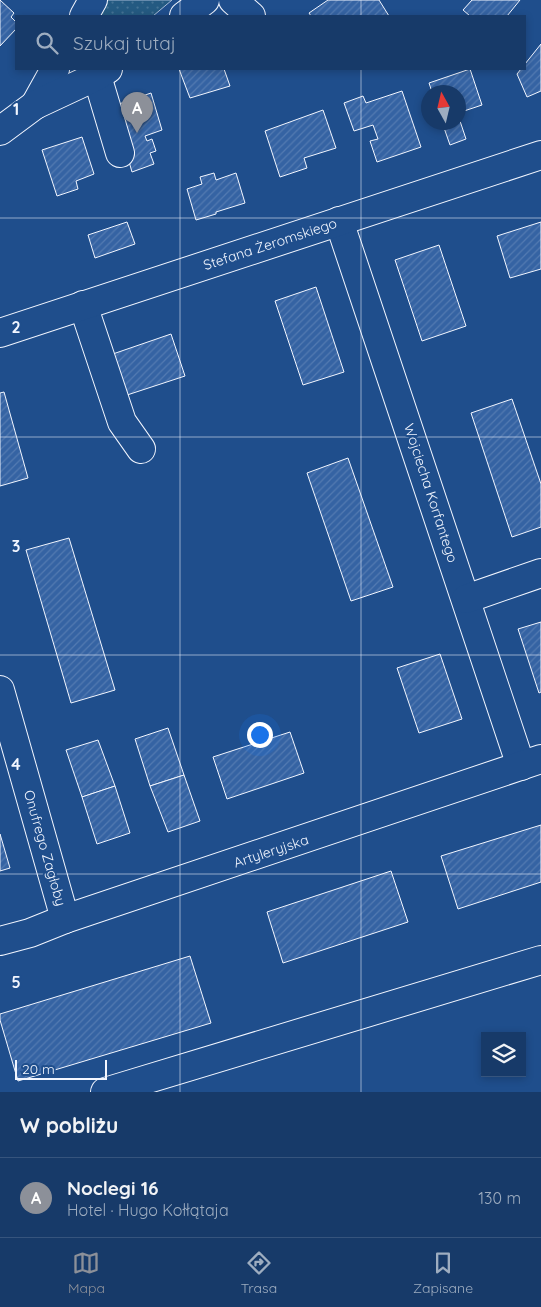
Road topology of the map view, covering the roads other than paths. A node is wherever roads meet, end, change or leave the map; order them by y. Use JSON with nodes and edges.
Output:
{"nodes":[{"id":1,"x":94,"y":0,"type":"edge"},
{"id":2,"x":205,"y":0,"type":"edge"},
{"id":3,"x":233,"y":0,"type":"edge"},
{"id":4,"x":85,"y":15,"type":"edge"},
{"id":5,"x":185,"y":15,"type":"edge"},
{"id":6,"x":250,"y":15,"type":"edge"},
{"id":7,"x":54,"y":70,"type":"edge"},
{"id":8,"x":103,"y":73,"type":"edge"},
{"id":9,"x":35,"y":105,"type":"junction"},
{"id":10,"x":0,"y":131,"type":"edge"},
{"id":11,"x":120,"y":153,"type":"dead end"},
{"id":12,"x":541,"y":155,"type":"edge"},
{"id":13,"x":340,"y":221,"type":"junction"},
{"id":14,"x":83,"y":305,"type":"junction"},
{"id":15,"x":0,"y":333,"type":"edge"},
{"id":16,"x":141,"y":449,"type":"dead end"},
{"id":17,"x":541,"y":574,"type":"edge"},
{"id":18,"x":466,"y":599,"type":"junction"},
{"id":19,"x":0,"y":690,"type":"edge"},
{"id":20,"x":531,"y":762,"type":"edge"},
{"id":21,"x":65,"y":919,"type":"junction"},
{"id":22,"x":0,"y":941,"type":"edge"},
{"id":23,"x":541,"y":960,"type":"edge"},
{"id":24,"x":106,"y":1092,"type":"edge"}],
"edges":[{"from":1,"to":4,"type":"street"},
{"from":2,"to":5,"type":"street"},
{"from":3,"to":6,"type":"street"},
{"from":7,"to":9,"type":"street"},
{"from":8,"to":9,"type":"street"},
{"from":8,"to":11,"type":"street"},
{"from":9,"to":10,"type":"street"},
{"from":12,"to":13,"type":"street","name":"Stefana Żeromskiego"},
{"from":13,"to":14,"type":"street","name":"Stefana Żeromskiego"},
{"from":13,"to":18,"type":"street","name":"Wojciecha Korfantego"},
{"from":14,"to":15,"type":"street","name":"Stefana Żeromskiego"},
{"from":14,"to":16,"type":"street"},
{"from":17,"to":18,"type":"street"},
{"from":18,"to":20,"type":"street","name":"Wojciecha Korfantego"},
{"from":19,"to":21,"type":"street","name":"Onufrego Zagłoby"},
{"from":20,"to":21,"type":"street","name":"Artyleryjska"},
{"from":21,"to":22,"type":"street","name":"Artyleryjska"},
{"from":23,"to":24,"type":"street"}]}
